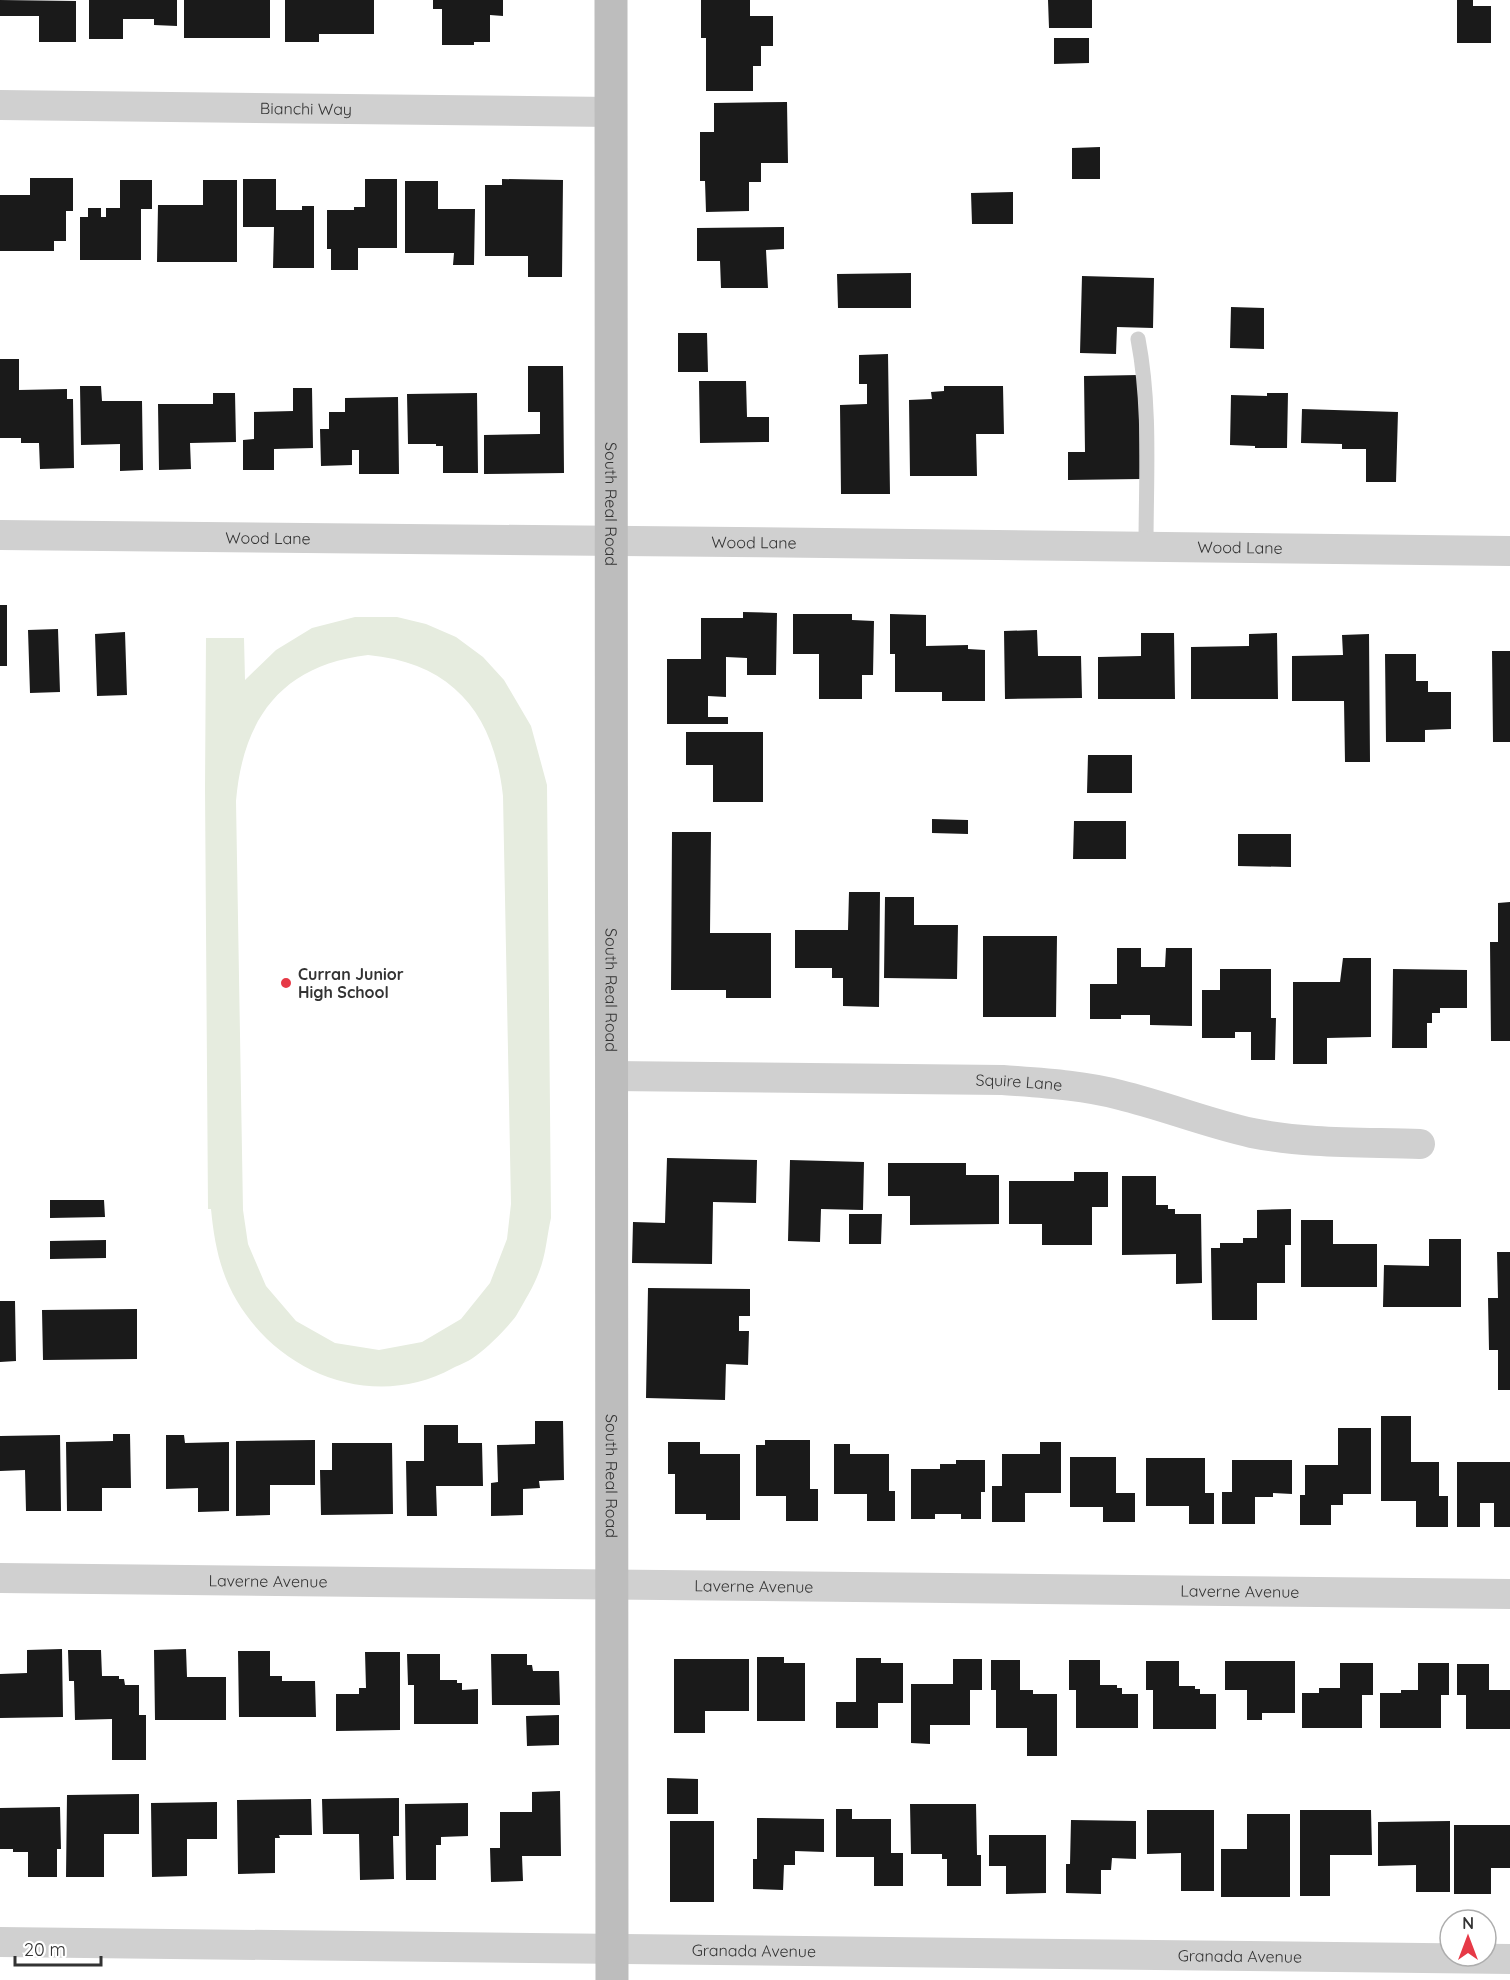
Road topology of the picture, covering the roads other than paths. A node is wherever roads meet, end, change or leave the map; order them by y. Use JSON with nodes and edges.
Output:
{"nodes":[{"id":1,"x":610,"y":0,"type":"edge"},
{"id":2,"x":0,"y":105,"type":"edge"},
{"id":3,"x":611,"y":112,"type":"junction"},
{"id":4,"x":1138,"y":339,"type":"dead end"},
{"id":5,"x":0,"y":535,"type":"edge"},
{"id":6,"x":611,"y":542,"type":"junction"},
{"id":7,"x":1146,"y":546,"type":"junction"},
{"id":8,"x":1510,"y":551,"type":"edge"},
{"id":9,"x":611,"y":1076,"type":"junction"},
{"id":10,"x":1420,"y":1144,"type":"dead end"},
{"id":11,"x":0,"y":1578,"type":"edge"},
{"id":12,"x":611,"y":1584,"type":"junction"},
{"id":13,"x":1510,"y":1594,"type":"edge"},
{"id":14,"x":0,"y":1942,"type":"edge"},
{"id":15,"x":1510,"y":1959,"type":"edge"},
{"id":16,"x":612,"y":1964,"type":"edge"}],
"edges":[{"from":1,"to":3,"type":"street","name":"South Real Road"},
{"from":2,"to":3,"type":"street","name":"Bianchi Way"},
{"from":3,"to":6,"type":"street","name":"South Real Road"},
{"from":4,"to":7,"type":"lane"},
{"from":5,"to":6,"type":"street","name":"Wood Lane"},
{"from":6,"to":7,"type":"street","name":"Wood Lane"},
{"from":6,"to":9,"type":"street","name":"South Real Road"},
{"from":7,"to":8,"type":"street","name":"Wood Lane"},
{"from":9,"to":10,"type":"street","name":"Squire Lane"},
{"from":9,"to":12,"type":"street","name":"South Real Road"},
{"from":11,"to":12,"type":"street","name":"Laverne Avenue"},
{"from":12,"to":13,"type":"street","name":"Laverne Avenue"},
{"from":12,"to":16,"type":"street","name":"South Real Road"},
{"from":14,"to":16,"type":"street","name":"Granada Avenue"},
{"from":15,"to":16,"type":"street","name":"Granada Avenue"}]}
